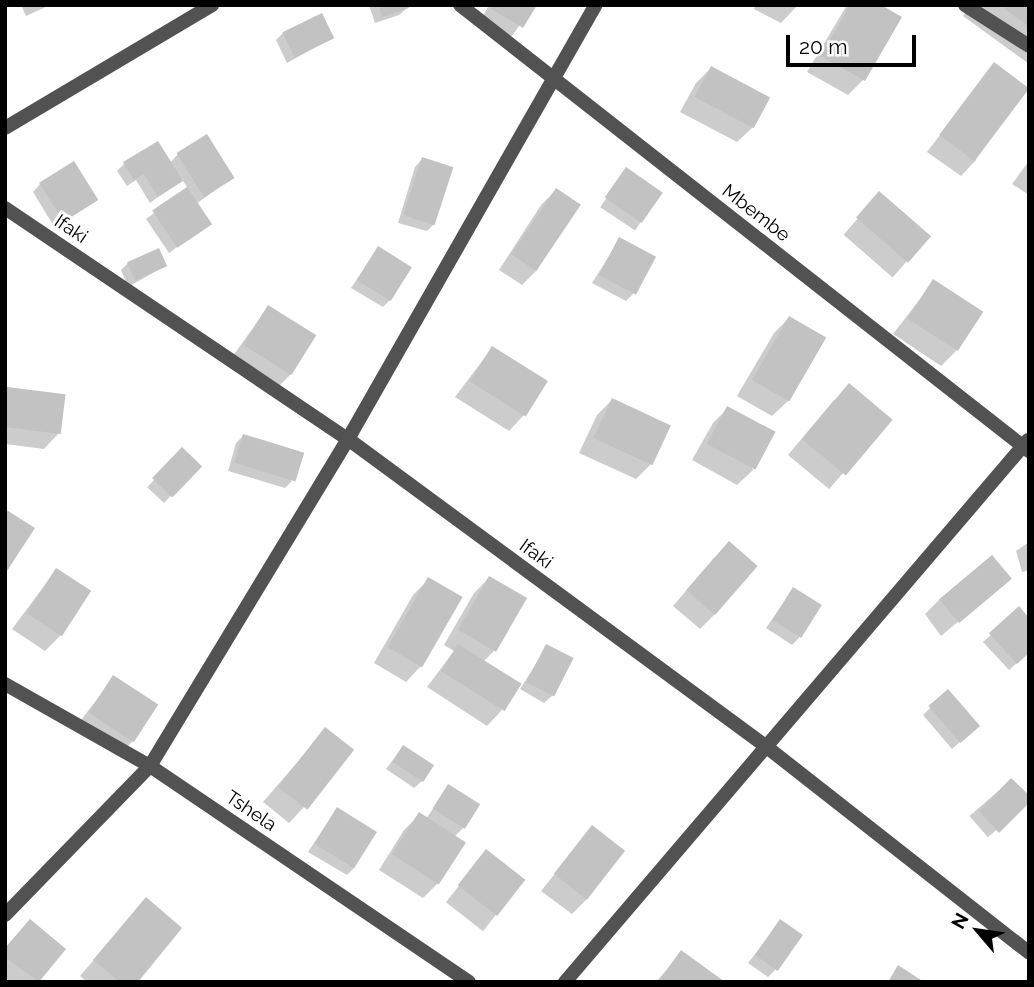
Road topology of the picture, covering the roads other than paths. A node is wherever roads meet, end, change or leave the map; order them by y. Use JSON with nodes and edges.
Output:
{"nodes":[{"id":1,"x":212,"y":5,"type":"edge"},
{"id":2,"x":460,"y":5,"type":"edge"},
{"id":3,"x":596,"y":5,"type":"edge"},
{"id":4,"x":965,"y":5,"type":"edge"},
{"id":5,"x":1029,"y":46,"type":"edge"},
{"id":6,"x":551,"y":77,"type":"junction"},
{"id":7,"x":5,"y":128,"type":"edge"},
{"id":8,"x":5,"y":208,"type":"edge"},
{"id":9,"x":348,"y":439,"type":"junction"},
{"id":10,"x":1027,"y":446,"type":"edge"},
{"id":11,"x":5,"y":684,"type":"edge"},
{"id":12,"x":768,"y":748,"type":"junction"},
{"id":13,"x":150,"y":766,"type":"junction"},
{"id":14,"x":5,"y":915,"type":"edge"},
{"id":15,"x":1029,"y":953,"type":"edge"},
{"id":16,"x":469,"y":982,"type":"edge"},
{"id":17,"x":565,"y":982,"type":"edge"}],
"edges":[{"from":1,"to":7,"type":"street"},
{"from":2,"to":6,"type":"street","name":"Mbembe"},
{"from":3,"to":6,"type":"street"},
{"from":4,"to":5,"type":"street"},
{"from":6,"to":9,"type":"street"},
{"from":6,"to":10,"type":"street","name":"Mbembe"},
{"from":8,"to":9,"type":"street","name":"Ifaki"},
{"from":9,"to":12,"type":"street","name":"Ifaki"},
{"from":9,"to":13,"type":"street"},
{"from":10,"to":12,"type":"street"},
{"from":11,"to":13,"type":"street","name":"Tshela"},
{"from":12,"to":15,"type":"street","name":"Ifaki"},
{"from":12,"to":17,"type":"street"},
{"from":13,"to":14,"type":"street"},
{"from":13,"to":16,"type":"street","name":"Tshela"}]}
